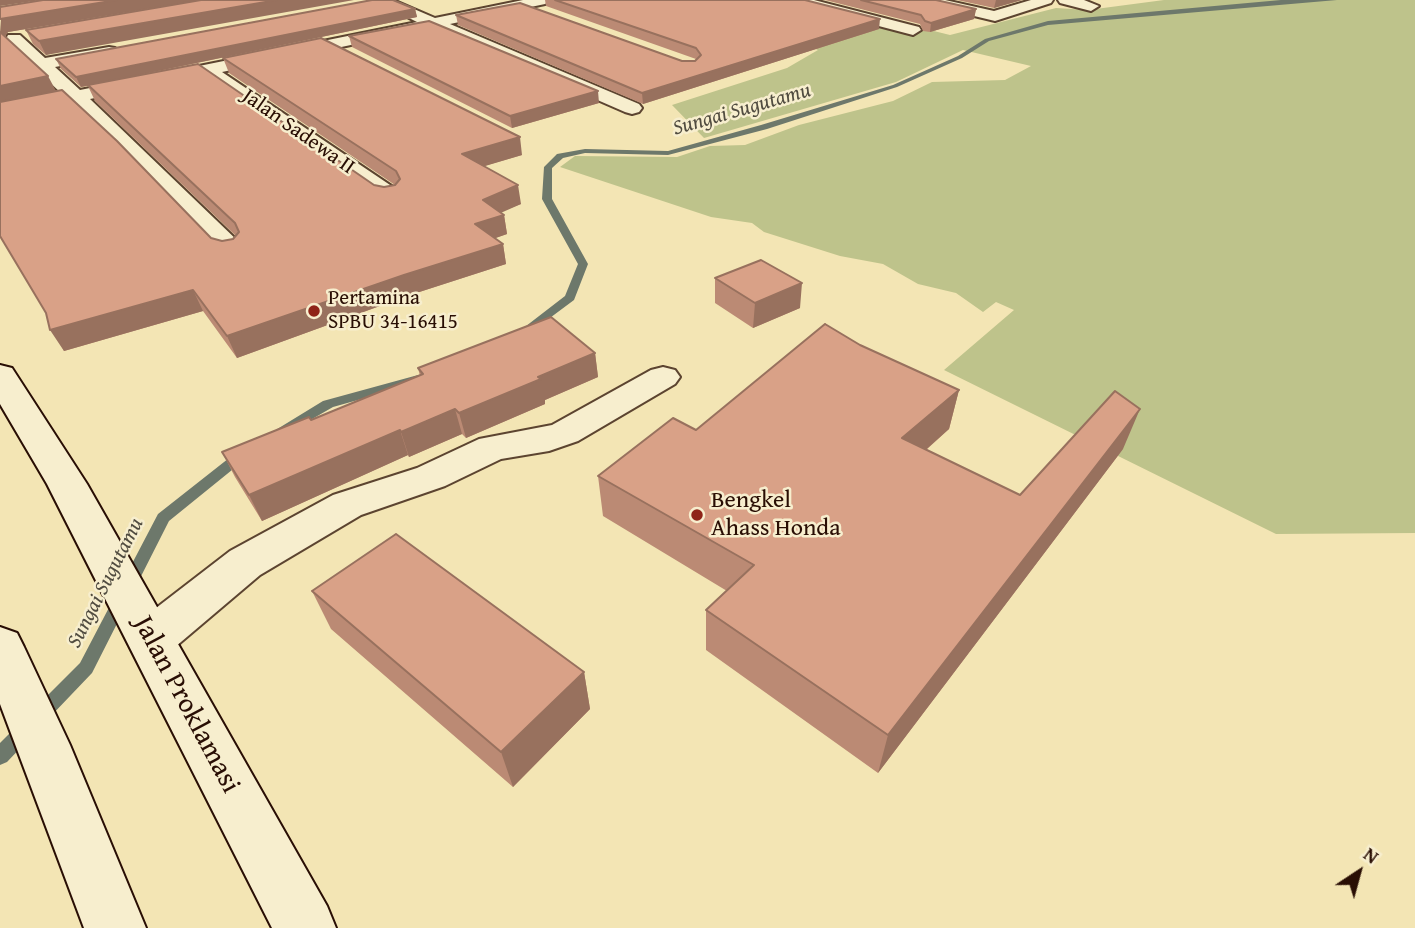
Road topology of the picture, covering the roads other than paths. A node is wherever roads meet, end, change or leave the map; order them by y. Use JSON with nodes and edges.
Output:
{"nodes":[{"id":1,"x":796,"y":0,"type":"edge"},
{"id":2,"x":925,"y":0,"type":"edge"},
{"id":3,"x":1046,"y":0,"type":"edge"},
{"id":4,"x":1065,"y":0,"type":"edge"},
{"id":5,"x":377,"y":1,"type":"edge"},
{"id":6,"x":1091,"y":6,"type":"dead end"},
{"id":7,"x":546,"y":7,"type":"edge"},
{"id":8,"x":433,"y":23,"type":"junction"},
{"id":9,"x":912,"y":30,"type":"dead end"},
{"id":10,"x":41,"y":35,"type":"edge"},
{"id":11,"x":325,"y":44,"type":"junction"},
{"id":12,"x":121,"y":49,"type":"edge"},
{"id":13,"x":350,"y":56,"type":"edge"},
{"id":14,"x":43,"y":64,"type":"junction"},
{"id":15,"x":206,"y":69,"type":"junction"},
{"id":16,"x":75,"y":97,"type":"junction"},
{"id":17,"x":632,"y":108,"type":"dead end"},
{"id":18,"x":0,"y":112,"type":"edge"},
{"id":19,"x":390,"y":195,"type":"edge"},
{"id":20,"x":231,"y":250,"type":"edge"},
{"id":21,"x":0,"y":375,"type":"edge"},
{"id":22,"x":663,"y":377,"type":"dead end"},
{"id":23,"x":147,"y":632,"type":"junction"},
{"id":24,"x":4,"y":653,"type":"edge"},
{"id":25,"x":115,"y":928,"type":"edge"},
{"id":26,"x":306,"y":928,"type":"edge"}],
"edges":[{"from":1,"to":9,"type":"street"},
{"from":2,"to":3,"type":"street"},
{"from":4,"to":6,"type":"street"},
{"from":5,"to":8,"type":"street"},
{"from":7,"to":8,"type":"street"},
{"from":8,"to":11,"type":"street"},
{"from":8,"to":17,"type":"street"},
{"from":10,"to":14,"type":"street"},
{"from":11,"to":13,"type":"street"},
{"from":11,"to":15,"type":"street"},
{"from":12,"to":14,"type":"street"},
{"from":14,"to":16,"type":"street"},
{"from":15,"to":16,"type":"street"},
{"from":15,"to":19,"type":"street","name":"Jalan Sadewa II"},
{"from":16,"to":18,"type":"street"},
{"from":16,"to":20,"type":"street"},
{"from":21,"to":23,"type":"street","name":"Jalan Proklamasi"},
{"from":22,"to":23,"type":"street"},
{"from":23,"to":26,"type":"street","name":"Jalan Proklamasi"},
{"from":24,"to":25,"type":"street"}]}
